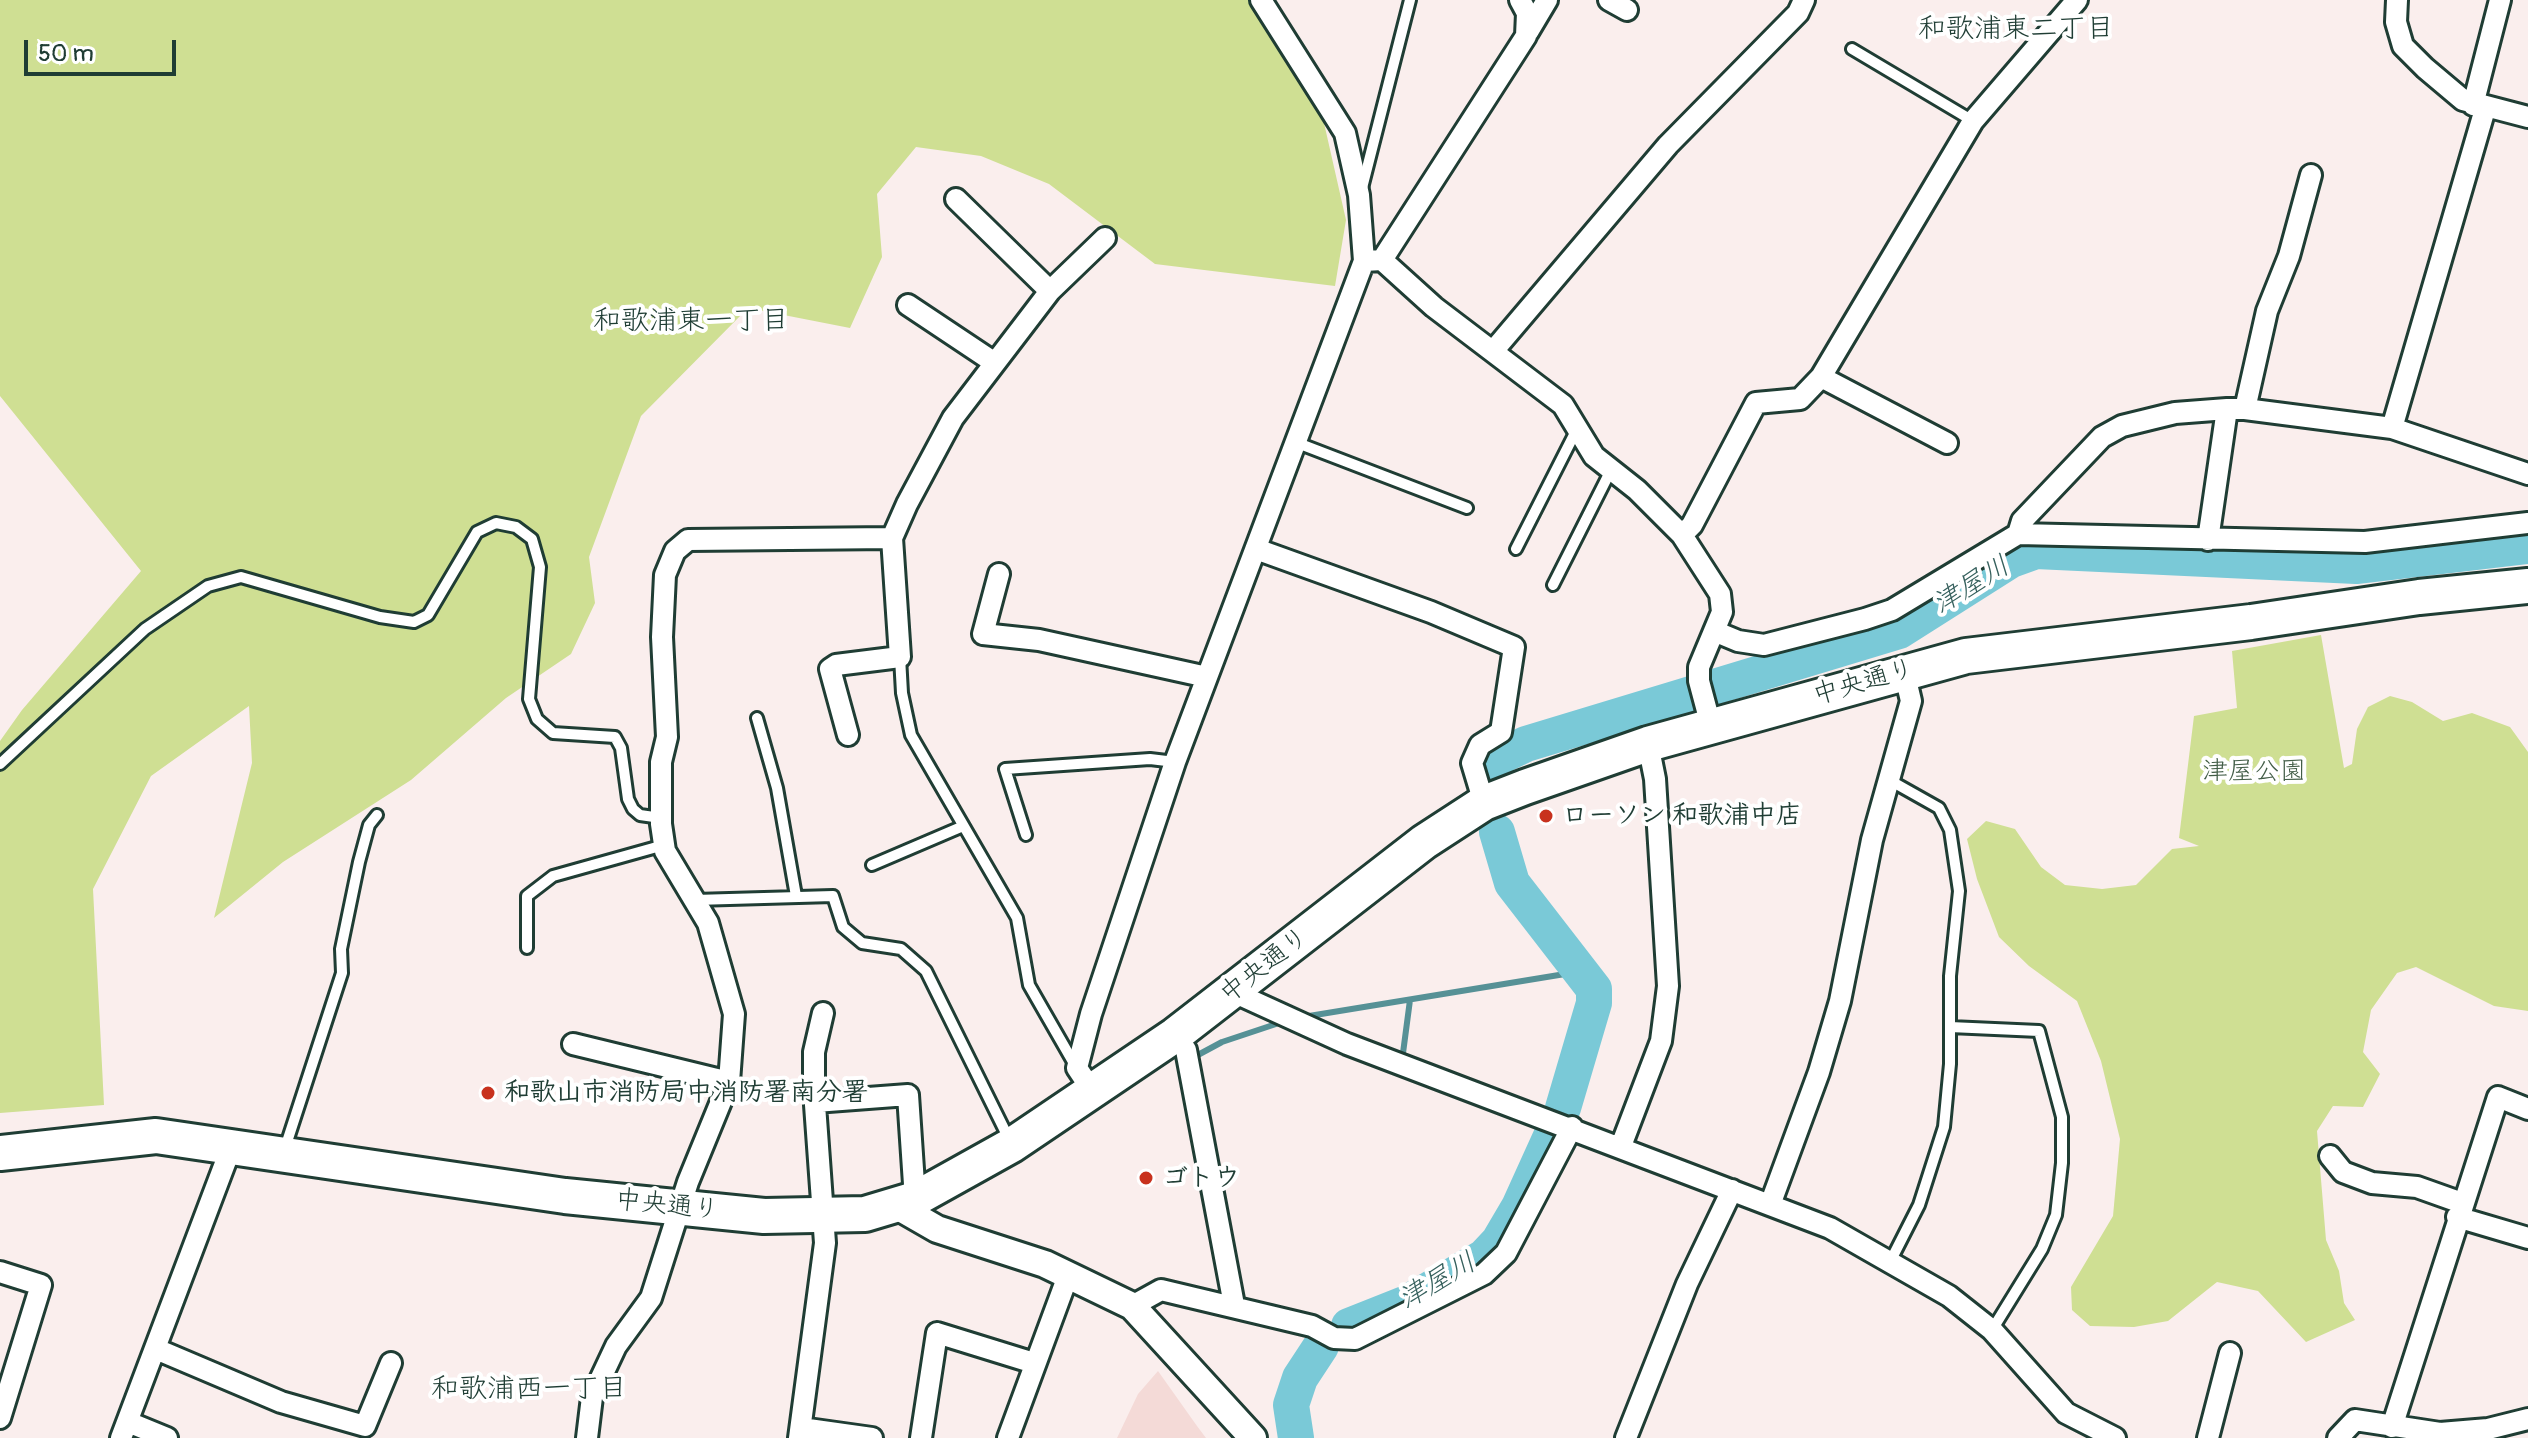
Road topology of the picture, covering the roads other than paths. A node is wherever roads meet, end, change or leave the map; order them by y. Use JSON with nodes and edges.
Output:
{"nodes":[{"id":1,"x":1261,"y":0,"type":"edge"},
{"id":2,"x":1410,"y":0,"type":"edge"},
{"id":3,"x":1520,"y":0,"type":"edge"},
{"id":4,"x":1547,"y":0,"type":"edge"},
{"id":5,"x":1804,"y":0,"type":"edge"},
{"id":6,"x":2077,"y":0,"type":"edge"},
{"id":7,"x":2397,"y":0,"type":"edge"},
{"id":8,"x":2500,"y":0,"type":"edge"},
{"id":9,"x":1526,"y":36,"type":"junction"},
{"id":10,"x":1852,"y":49,"type":"dead end"},
{"id":11,"x":2479,"y":107,"type":"junction"},
{"id":12,"x":2528,"y":117,"type":"edge"},
{"id":13,"x":1973,"y":121,"type":"junction"},
{"id":14,"x":2311,"y":175,"type":"dead end"},
{"id":15,"x":1359,"y":195,"type":"junction"},
{"id":16,"x":956,"y":199,"type":"dead end"},
{"id":17,"x":1105,"y":238,"type":"dead end"},
{"id":18,"x":1373,"y":261,"type":"junction"},
{"id":19,"x":1050,"y":291,"type":"junction"},
{"id":20,"x":908,"y":305,"type":"dead end"},
{"id":21,"x":1494,"y":350,"type":"junction"},
{"id":22,"x":995,"y":363,"type":"junction"},
{"id":23,"x":1821,"y":377,"type":"junction"},
{"id":24,"x":2236,"y":409,"type":"junction"},
{"id":25,"x":1578,"y":425,"type":"junction"},
{"id":26,"x":2392,"y":428,"type":"junction"},
{"id":27,"x":1295,"y":442,"type":"junction"},
{"id":28,"x":1947,"y":443,"type":"dead end"},
{"id":29,"x":1611,"y":470,"type":"junction"},
{"id":30,"x":2528,"y":474,"type":"edge"},
{"id":31,"x":1467,"y":508,"type":"dead end"},
{"id":32,"x":2528,"y":523,"type":"edge"},
{"id":33,"x":2018,"y":534,"type":"junction"},
{"id":34,"x":1682,"y":535,"type":"junction"},
{"id":35,"x":892,"y":538,"type":"junction"},
{"id":36,"x":2208,"y":540,"type":"junction"},
{"id":37,"x":1256,"y":549,"type":"junction"},
{"id":38,"x":1516,"y":549,"type":"dead end"},
{"id":39,"x":999,"y":574,"type":"dead end"},
{"id":40,"x":1553,"y":585,"type":"dead end"},
{"id":41,"x":2528,"y":586,"type":"edge"},
{"id":42,"x":1714,"y":631,"type":"junction"},
{"id":43,"x":900,"y":657,"type":"junction"},
{"id":44,"x":1904,"y":671,"type":"junction"},
{"id":45,"x":1207,"y":677,"type":"junction"},
{"id":46,"x":1708,"y":714,"type":"junction"},
{"id":47,"x":757,"y":718,"type":"dead end"},
{"id":48,"x":848,"y":735,"type":"dead end"},
{"id":49,"x":1648,"y":744,"type":"junction"},
{"id":50,"x":1175,"y":762,"type":"junction"},
{"id":51,"x":0,"y":764,"type":"edge"},
{"id":52,"x":1891,"y":781,"type":"junction"},
{"id":53,"x":1484,"y":803,"type":"junction"},
{"id":54,"x":377,"y":815,"type":"dead end"},
{"id":55,"x":661,"y":818,"type":"junction"},
{"id":56,"x":961,"y":827,"type":"junction"},
{"id":57,"x":1026,"y":835,"type":"dead end"},
{"id":58,"x":664,"y":845,"type":"junction"},
{"id":59,"x":872,"y":865,"type":"dead end"},
{"id":60,"x":796,"y":896,"type":"junction"},
{"id":61,"x":695,"y":900,"type":"junction"},
{"id":62,"x":527,"y":948,"type":"dead end"},
{"id":63,"x":1233,"y":992,"type":"junction"},
{"id":64,"x":823,"y":1013,"type":"dead end"},
{"id":65,"x":1950,"y":1027,"type":"junction"},
{"id":66,"x":1175,"y":1035,"type":"junction"},
{"id":67,"x":573,"y":1044,"type":"dead end"},
{"id":68,"x":1084,"y":1079,"type":"junction"},
{"id":69,"x":729,"y":1082,"type":"junction"},
{"id":70,"x":815,"y":1102,"type":"junction"},
{"id":71,"x":2528,"y":1109,"type":"edge"},
{"id":72,"x":1572,"y":1127,"type":"junction"},
{"id":73,"x":232,"y":1145,"type":"junction"},
{"id":74,"x":1012,"y":1145,"type":"junction"},
{"id":75,"x":1621,"y":1146,"type":"junction"},
{"id":76,"x":0,"y":1153,"type":"edge"},
{"id":77,"x":283,"y":1154,"type":"junction"},
{"id":78,"x":2330,"y":1156,"type":"dead end"},
{"id":79,"x":1732,"y":1190,"type":"junction"},
{"id":80,"x":906,"y":1203,"type":"junction"},
{"id":81,"x":1770,"y":1205,"type":"junction"},
{"id":82,"x":679,"y":1208,"type":"junction"},
{"id":83,"x":2460,"y":1210,"type":"junction"},
{"id":84,"x":826,"y":1216,"type":"junction"},
{"id":85,"x":2528,"y":1238,"type":"edge"},
{"id":86,"x":1890,"y":1262,"type":"junction"},
{"id":87,"x":0,"y":1272,"type":"edge"},
{"id":88,"x":1069,"y":1273,"type":"junction"},
{"id":89,"x":1234,"y":1305,"type":"junction"},
{"id":90,"x":1132,"y":1306,"type":"junction"},
{"id":91,"x":1992,"y":1330,"type":"junction"},
{"id":92,"x":156,"y":1349,"type":"junction"},
{"id":93,"x":2230,"y":1353,"type":"dead end"},
{"id":94,"x":391,"y":1363,"type":"dead end"},
{"id":95,"x":1034,"y":1363,"type":"junction"},
{"id":96,"x":0,"y":1418,"type":"edge"},
{"id":97,"x":2528,"y":1419,"type":"edge"},
{"id":98,"x":2392,"y":1427,"type":"junction"},
{"id":99,"x":125,"y":1430,"type":"edge"},
{"id":100,"x":800,"y":1433,"type":"edge"},
{"id":101,"x":167,"y":1438,"type":"edge"},
{"id":102,"x":587,"y":1438,"type":"edge"},
{"id":103,"x":872,"y":1438,"type":"edge"},
{"id":104,"x":921,"y":1438,"type":"edge"},
{"id":105,"x":1008,"y":1438,"type":"edge"},
{"id":106,"x":1253,"y":1438,"type":"edge"},
{"id":107,"x":1626,"y":1438,"type":"edge"},
{"id":108,"x":2115,"y":1438,"type":"edge"},
{"id":109,"x":2208,"y":1438,"type":"edge"},
{"id":110,"x":2338,"y":1438,"type":"edge"}],
"edges":[{"from":1,"to":15,"type":"street"},
{"from":2,"to":15,"type":"lane"},
{"from":3,"to":9,"type":"street"},
{"from":4,"to":9,"type":"street"},
{"from":5,"to":21,"type":"street"},
{"from":6,"to":13,"type":"street"},
{"from":7,"to":11,"type":"street"},
{"from":8,"to":11,"type":"street"},
{"from":9,"to":18,"type":"street"},
{"from":10,"to":13,"type":"lane"},
{"from":11,"to":12,"type":"street"},
{"from":11,"to":26,"type":"street"},
{"from":13,"to":23,"type":"street"},
{"from":14,"to":24,"type":"street"},
{"from":15,"to":18,"type":"street"},
{"from":16,"to":19,"type":"street"},
{"from":17,"to":19,"type":"street"},
{"from":18,"to":21,"type":"street"},
{"from":18,"to":27,"type":"street"},
{"from":19,"to":22,"type":"street"},
{"from":20,"to":22,"type":"street"},
{"from":21,"to":25,"type":"street"},
{"from":22,"to":35,"type":"street"},
{"from":23,"to":28,"type":"street"},
{"from":23,"to":34,"type":"street"},
{"from":24,"to":26,"type":"street"},
{"from":24,"to":33,"type":"street"},
{"from":24,"to":36,"type":"street"},
{"from":25,"to":29,"type":"street"},
{"from":25,"to":38,"type":"lane"},
{"from":26,"to":30,"type":"street"},
{"from":27,"to":31,"type":"lane"},
{"from":27,"to":37,"type":"street"},
{"from":29,"to":34,"type":"street"},
{"from":29,"to":40,"type":"lane"},
{"from":32,"to":36,"type":"street"},
{"from":33,"to":36,"type":"street"},
{"from":33,"to":42,"type":"street"},
{"from":34,"to":42,"type":"street"},
{"from":35,"to":43,"type":"street"},
{"from":35,"to":55,"type":"street"},
{"from":37,"to":45,"type":"street"},
{"from":37,"to":53,"type":"street"},
{"from":39,"to":45,"type":"street"},
{"from":41,"to":44,"type":"highway","name":"中央通り"},
{"from":42,"to":46,"type":"street"},
{"from":43,"to":48,"type":"street"},
{"from":43,"to":56,"type":"lane"},
{"from":44,"to":46,"type":"highway","name":"中央通り"},
{"from":44,"to":52,"type":"street"},
{"from":45,"to":50,"type":"street"},
{"from":46,"to":49,"type":"highway","name":"中央通り"},
{"from":47,"to":60,"type":"lane"},
{"from":49,"to":53,"type":"highway","name":"中央通り"},
{"from":49,"to":75,"type":"street"},
{"from":50,"to":57,"type":"lane"},
{"from":50,"to":68,"type":"street"},
{"from":51,"to":55,"type":"lane"},
{"from":52,"to":65,"type":"lane"},
{"from":52,"to":81,"type":"street"},
{"from":53,"to":63,"type":"highway","name":"中央通り"},
{"from":54,"to":77,"type":"lane"},
{"from":55,"to":58,"type":"street"},
{"from":56,"to":59,"type":"lane"},
{"from":56,"to":68,"type":"lane"},
{"from":58,"to":61,"type":"street"},
{"from":58,"to":62,"type":"lane"},
{"from":60,"to":61,"type":"lane"},
{"from":60,"to":74,"type":"lane"},
{"from":61,"to":69,"type":"street"},
{"from":63,"to":66,"type":"highway","name":"中央通り"},
{"from":63,"to":72,"type":"street"},
{"from":64,"to":70,"type":"street"},
{"from":65,"to":86,"type":"lane"},
{"from":65,"to":91,"type":"lane"},
{"from":66,"to":68,"type":"highway","name":"中央通り"},
{"from":66,"to":89,"type":"street"},
{"from":67,"to":69,"type":"street"},
{"from":68,"to":74,"type":"highway","name":"中央通り"},
{"from":69,"to":82,"type":"street"},
{"from":70,"to":80,"type":"street"},
{"from":70,"to":84,"type":"street"},
{"from":71,"to":83,"type":"street"},
{"from":72,"to":75,"type":"street"},
{"from":72,"to":89,"type":"street"},
{"from":73,"to":76,"type":"highway","name":"中央通り"},
{"from":73,"to":77,"type":"highway","name":"中央通り"},
{"from":73,"to":92,"type":"street"},
{"from":74,"to":80,"type":"highway","name":"中央通り"},
{"from":75,"to":79,"type":"street"},
{"from":77,"to":82,"type":"highway","name":"中央通り"},
{"from":78,"to":83,"type":"street"},
{"from":79,"to":81,"type":"street"},
{"from":79,"to":107,"type":"street"},
{"from":80,"to":84,"type":"highway","name":"中央通り"},
{"from":80,"to":88,"type":"street"},
{"from":81,"to":86,"type":"street"},
{"from":82,"to":84,"type":"highway","name":"中央通り"},
{"from":82,"to":102,"type":"street"},
{"from":83,"to":85,"type":"street"},
{"from":83,"to":98,"type":"street"},
{"from":84,"to":100,"type":"street"},
{"from":86,"to":91,"type":"street"},
{"from":87,"to":96,"type":"street"},
{"from":88,"to":90,"type":"street"},
{"from":88,"to":95,"type":"street"},
{"from":89,"to":90,"type":"street"},
{"from":90,"to":106,"type":"street"},
{"from":91,"to":108,"type":"street"},
{"from":92,"to":94,"type":"street"},
{"from":92,"to":99,"type":"street"},
{"from":93,"to":109,"type":"street"},
{"from":95,"to":104,"type":"street"},
{"from":95,"to":105,"type":"street"},
{"from":97,"to":98,"type":"street"},
{"from":98,"to":110,"type":"street"},
{"from":99,"to":101,"type":"street"},
{"from":100,"to":103,"type":"street"}]}
